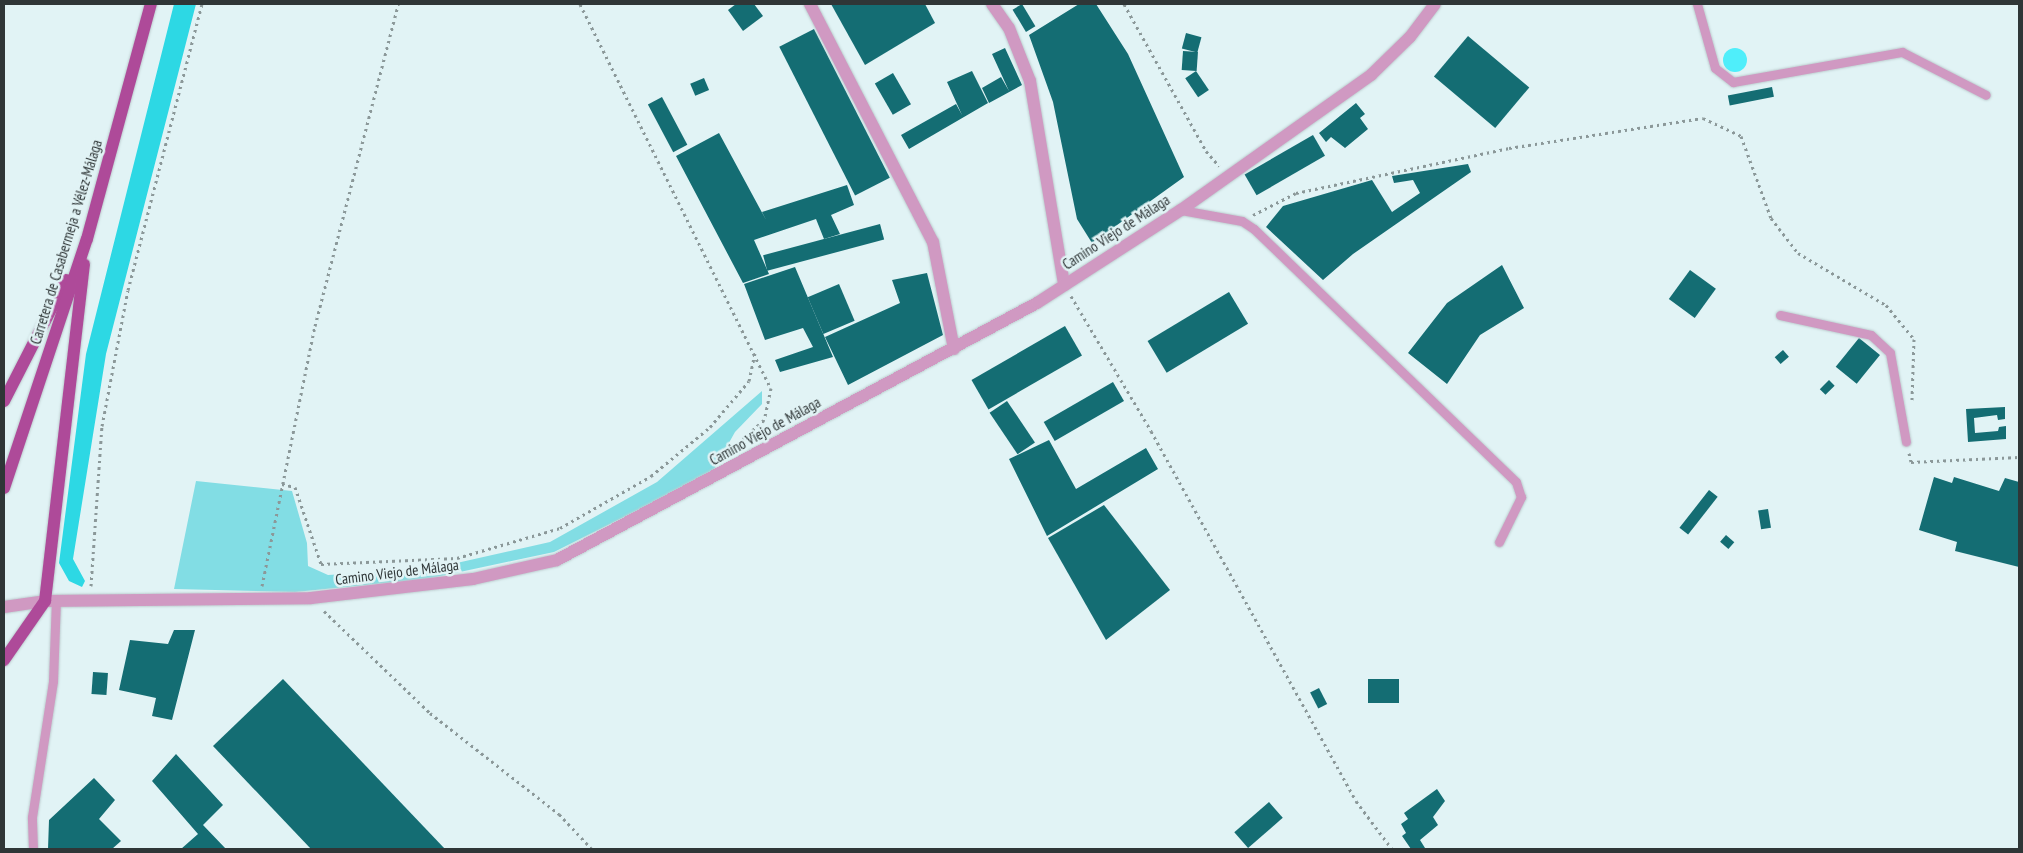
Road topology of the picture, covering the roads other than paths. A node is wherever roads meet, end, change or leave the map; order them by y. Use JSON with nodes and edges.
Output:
{"nodes":[{"id":1,"x":151,"y":4,"type":"edge"},
{"id":2,"x":810,"y":4,"type":"edge"},
{"id":3,"x":992,"y":4,"type":"edge"},
{"id":4,"x":1435,"y":4,"type":"edge"},
{"id":5,"x":1697,"y":4,"type":"edge"},
{"id":6,"x":1986,"y":95,"type":"dead end"},
{"id":7,"x":1181,"y":210,"type":"junction"},
{"id":8,"x":86,"y":240,"type":"junction"},
{"id":9,"x":1064,"y":285,"type":"junction"},
{"id":10,"x":1780,"y":315,"type":"dead end"},
{"id":11,"x":954,"y":349,"type":"junction"},
{"id":12,"x":4,"y":401,"type":"edge"},
{"id":13,"x":1906,"y":442,"type":"road end"},
{"id":14,"x":4,"y":488,"type":"edge"},
{"id":15,"x":1499,"y":542,"type":"dead end"},
{"id":16,"x":50,"y":601,"type":"junction"},
{"id":17,"x":4,"y":607,"type":"edge"},
{"id":18,"x":4,"y":660,"type":"edge"},
{"id":19,"x":33,"y":849,"type":"edge"}],
"edges":[{"from":1,"to":8,"type":"main road","name":"Carretera de Casabermeja a Vélez-Málaga"},
{"from":2,"to":11,"type":"street"},
{"from":3,"to":9,"type":"street"},
{"from":4,"to":7,"type":"street","name":"Camino Viejo de Málaga"},
{"from":5,"to":6,"type":"lane"},
{"from":7,"to":9,"type":"street","name":"Camino Viejo de Málaga"},
{"from":7,"to":15,"type":"lane"},
{"from":8,"to":12,"type":"main road"},
{"from":8,"to":14,"type":"main road","name":"Carretera de Casabermeja a Vélez-Málaga"},
{"from":8,"to":16,"type":"main road"},
{"from":9,"to":11,"type":"street","name":"Camino Viejo de Málaga"},
{"from":10,"to":13,"type":"lane"},
{"from":11,"to":16,"type":"street","name":"Camino Viejo de Málaga"},
{"from":16,"to":17,"type":"street","name":"Camino Viejo de Málaga"},
{"from":16,"to":18,"type":"main road"},
{"from":16,"to":19,"type":"lane"}]}
